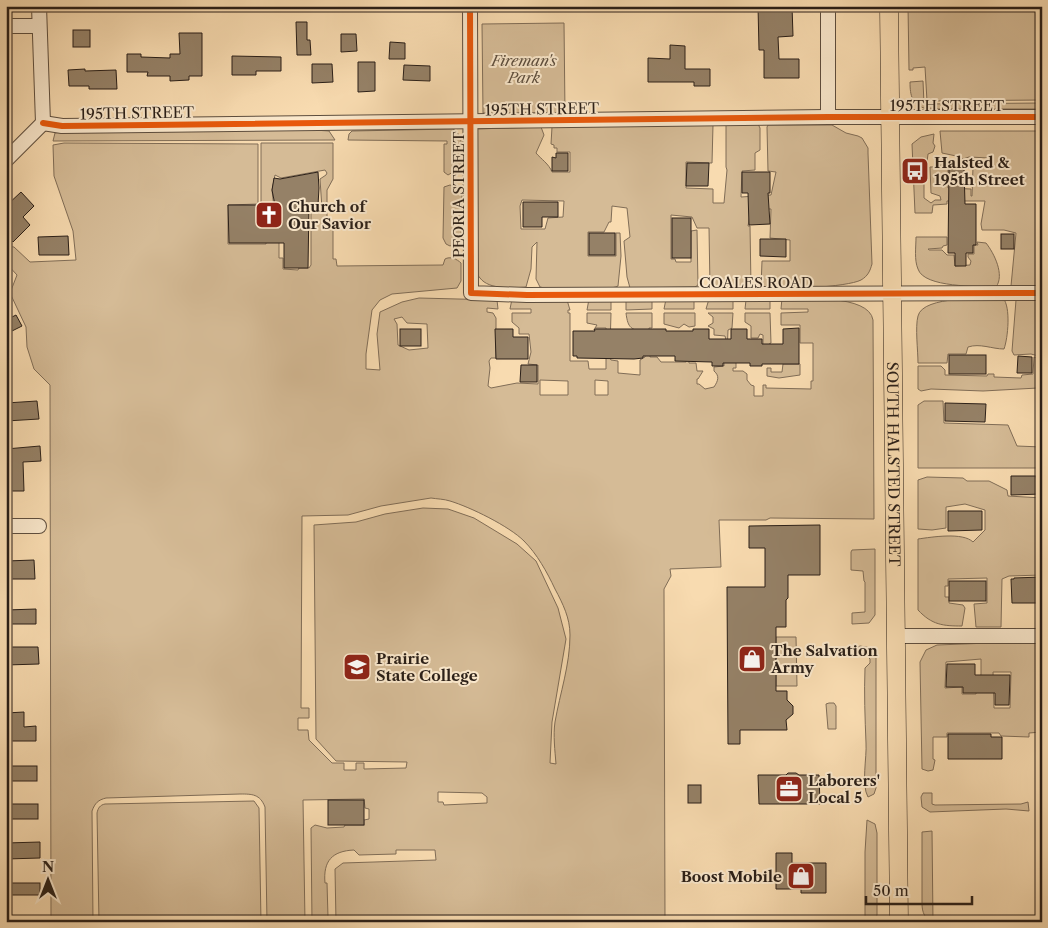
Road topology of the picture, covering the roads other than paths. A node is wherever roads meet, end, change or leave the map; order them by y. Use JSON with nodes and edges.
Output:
{"nodes":[{"id":1,"x":39,"y":6,"type":"edge"},
{"id":2,"x":470,"y":6,"type":"edge"},
{"id":3,"x":828,"y":6,"type":"edge"},
{"id":4,"x":889,"y":6,"type":"edge"},
{"id":5,"x":6,"y":26,"type":"edge"},
{"id":6,"x":39,"y":26,"type":"junction"},
{"id":7,"x":828,"y":117,"type":"junction"},
{"id":8,"x":890,"y":118,"type":"junction"},
{"id":9,"x":1042,"y":118,"type":"edge"},
{"id":10,"x":471,"y":122,"type":"junction"},
{"id":11,"x":43,"y":123,"type":"junction"},
{"id":12,"x":6,"y":160,"type":"edge"},
{"id":13,"x":471,"y":293,"type":"joint"},
{"id":14,"x":1042,"y":293,"type":"edge"},
{"id":15,"x":892,"y":294,"type":"junction"},
{"id":16,"x":6,"y":526,"type":"edge"},
{"id":17,"x":40,"y":526,"type":"dead end"},
{"id":18,"x":896,"y":636,"type":"junction"},
{"id":19,"x":1042,"y":636,"type":"edge"},
{"id":20,"x":899,"y":922,"type":"edge"}],
"edges":[{"from":1,"to":6,"type":"street"},
{"from":2,"to":10,"type":"street","name":"PEORIA STREET"},
{"from":3,"to":7,"type":"street"},
{"from":4,"to":8,"type":"main road","name":"SOUTH HALSTED STREET"},
{"from":5,"to":6,"type":"street"},
{"from":6,"to":11,"type":"street"},
{"from":7,"to":8,"type":"street","name":"195TH STREET"},
{"from":7,"to":10,"type":"street","name":"195TH STREET"},
{"from":8,"to":9,"type":"street","name":"195TH STREET"},
{"from":8,"to":15,"type":"main road","name":"SOUTH HALSTED STREET"},
{"from":10,"to":11,"type":"street","name":"195TH STREET"},
{"from":10,"to":13,"type":"street","name":"PEORIA STREET"},
{"from":11,"to":12,"type":"street"},
{"from":13,"to":15,"type":"street","name":"COALES ROAD"},
{"from":14,"to":15,"type":"street","name":"COALES ROAD"},
{"from":15,"to":18,"type":"main road","name":"SOUTH HALSTED STREET"},
{"from":16,"to":17,"type":"street"},
{"from":18,"to":19,"type":"street"},
{"from":18,"to":20,"type":"main road","name":"SOUTH HALSTED STREET"}]}
